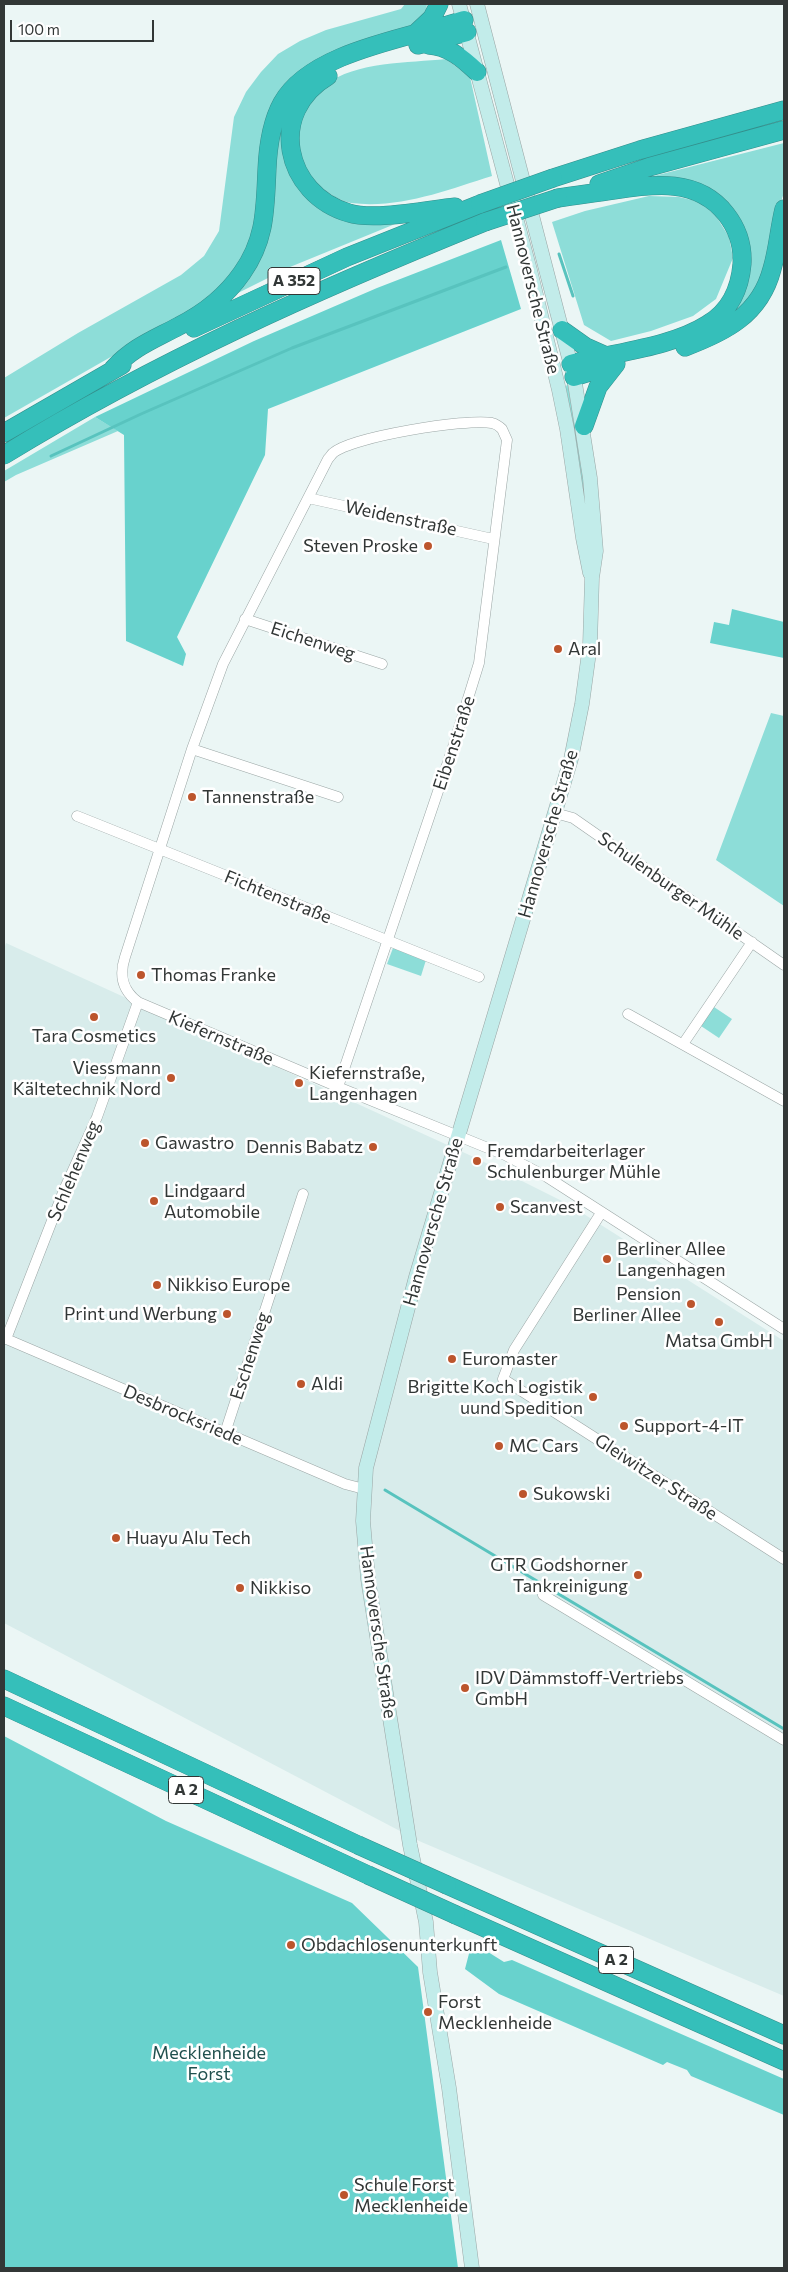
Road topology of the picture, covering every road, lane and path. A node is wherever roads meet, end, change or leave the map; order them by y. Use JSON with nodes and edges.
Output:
{"nodes":[{"id":1,"x":439,"y":4,"type":"edge"},
{"id":2,"x":477,"y":4,"type":"edge"},
{"id":3,"x":463,"y":19,"type":"edge"},
{"id":4,"x":482,"y":21,"type":"junction"},
{"id":5,"x":417,"y":40,"type":"junction"},
{"id":6,"x":477,"y":72,"type":"junction"},
{"id":7,"x":784,"y":110,"type":"edge"},
{"id":8,"x":784,"y":130,"type":"edge"},
{"id":9,"x":558,"y":198,"type":"junction"},
{"id":10,"x":480,"y":204,"type":"junction"},
{"id":11,"x":784,"y":209,"type":"edge"},
{"id":12,"x":562,"y":330,"type":"junction"},
{"id":13,"x":610,"y":360,"type":"junction"},
{"id":14,"x":113,"y":369,"type":"junction"},
{"id":15,"x":572,"y":370,"type":"junction"},
{"id":16,"x":555,"y":374,"type":"junction"},
{"id":17,"x":584,"y":426,"type":"junction"},
{"id":18,"x":4,"y":433,"type":"edge"},
{"id":19,"x":4,"y":455,"type":"edge"},
{"id":20,"x":308,"y":498,"type":"junction"},
{"id":21,"x":493,"y":539,"type":"junction"},
{"id":22,"x":592,"y":578,"type":"junction"},
{"id":23,"x":244,"y":619,"type":"junction"},
{"id":24,"x":382,"y":664,"type":"dead end"},
{"id":25,"x":192,"y":749,"type":"junction"},
{"id":26,"x":338,"y":797,"type":"dead end"},
{"id":27,"x":556,"y":813,"type":"junction"},
{"id":28,"x":77,"y":816,"type":"dead end"},
{"id":29,"x":160,"y":848,"type":"junction"},
{"id":30,"x":388,"y":941,"type":"junction"},
{"id":31,"x":752,"y":942,"type":"junction"},
{"id":32,"x":784,"y":965,"type":"edge"},
{"id":33,"x":479,"y":977,"type":"dead end"},
{"id":34,"x":138,"y":1002,"type":"junction"},
{"id":35,"x":628,"y":1014,"type":"dead end"},
{"id":36,"x":683,"y":1044,"type":"junction"},
{"id":37,"x":338,"y":1087,"type":"junction"},
{"id":38,"x":784,"y":1101,"type":"edge"},
{"id":39,"x":458,"y":1137,"type":"junction"},
{"id":40,"x":303,"y":1194,"type":"dead end"},
{"id":41,"x":601,"y":1212,"type":"junction"},
{"id":42,"x":784,"y":1329,"type":"edge"},
{"id":43,"x":5,"y":1339,"type":"edge"},
{"id":44,"x":225,"y":1433,"type":"junction"},
{"id":45,"x":364,"y":1488,"type":"junction"},
{"id":46,"x":784,"y":1559,"type":"edge"},
{"id":47,"x":543,"y":1595,"type":"dead end"},
{"id":48,"x":4,"y":1679,"type":"edge"},
{"id":49,"x":4,"y":1706,"type":"edge"},
{"id":50,"x":784,"y":1740,"type":"edge"},
{"id":51,"x":784,"y":2035,"type":"edge"},
{"id":52,"x":784,"y":2061,"type":"edge"},
{"id":53,"x":472,"y":2268,"type":"edge"}],
"edges":[{"from":1,"to":5,"type":"highway"},
{"from":2,"to":4,"type":"main road","name":"Hannoversche Straße"},
{"from":3,"to":4,"type":"main road"},
{"from":3,"to":5,"type":"highway"},
{"from":3,"to":6,"type":"main road","name":"Hannoversche Straße"},
{"from":4,"to":12,"type":"main road","name":"Hannoversche Straße"},
{"from":5,"to":6,"type":"highway"},
{"from":5,"to":10,"type":"highway"},
{"from":5,"to":14,"type":"highway"},
{"from":6,"to":16,"type":"main road","name":"Hannoversche Straße"},
{"from":7,"to":10,"type":"highway","number":"A 352","bridge":true},
{"from":8,"to":9,"type":"highway","number":"A 352"},
{"from":9,"to":13,"type":"highway"},
{"from":9,"to":19,"type":"highway","number":"A 352","bridge":true},
{"from":10,"to":14,"type":"highway","number":"A 352"},
{"from":11,"to":13,"type":"highway"},
{"from":12,"to":13,"type":"highway"},
{"from":12,"to":15,"type":"main road","name":"Hannoversche Straße"},
{"from":13,"to":15,"type":"highway"},
{"from":13,"to":17,"type":"highway"},
{"from":14,"to":18,"type":"highway","number":"A 352"},
{"from":15,"to":16,"type":"main road"},
{"from":15,"to":17,"type":"main road","name":"Hannoversche Straße"},
{"from":16,"to":22,"type":"main road","name":"Hannoversche Straße"},
{"from":17,"to":22,"type":"main road","name":"Hannoversche Straße"},
{"from":20,"to":21,"type":"street","name":"Weidenstraße"},
{"from":20,"to":21,"type":"street","name":"Eibenstraße"},
{"from":20,"to":23,"type":"street"},
{"from":21,"to":30,"type":"street","name":"Eibenstraße"},
{"from":22,"to":27,"type":"main road","name":"Hannoversche Straße"},
{"from":23,"to":24,"type":"street","name":"Eichenweg"},
{"from":23,"to":25,"type":"street"},
{"from":25,"to":26,"type":"street"},
{"from":25,"to":29,"type":"street"},
{"from":27,"to":31,"type":"street","name":"Schulenburger Mühle"},
{"from":27,"to":39,"type":"main road","name":"Hannoversche Straße"},
{"from":28,"to":29,"type":"street","name":"Fichtenstraße"},
{"from":29,"to":30,"type":"street","name":"Fichtenstraße"},
{"from":29,"to":34,"type":"street","name":"Kiefernstraße"},
{"from":30,"to":33,"type":"street","name":"Fichtenstraße"},
{"from":30,"to":37,"type":"street","name":"Eibenstraße"},
{"from":31,"to":32,"type":"street","name":"Schulenburger Mühle"},
{"from":31,"to":36,"type":"street"},
{"from":34,"to":37,"type":"street","name":"Kiefernstraße"},
{"from":34,"to":43,"type":"street","name":"Schlehenweg"},
{"from":35,"to":36,"type":"street"},
{"from":36,"to":38,"type":"street"},
{"from":37,"to":39,"type":"street","name":"Kiefernstraße"},
{"from":39,"to":41,"type":"street","name":"Kiefernstraße"},
{"from":39,"to":45,"type":"main road","name":"Hannoversche Straße"},
{"from":40,"to":44,"type":"street","name":"Eschenweg"},
{"from":41,"to":42,"type":"street","name":"Kiefernstraße"},
{"from":41,"to":46,"type":"street","name":"Gleiwitzer Straße"},
{"from":43,"to":44,"type":"street","name":"Desbrocksriede"},
{"from":44,"to":45,"type":"street","name":"Desbrocksriede"},
{"from":45,"to":53,"type":"main road","name":"Hannoversche Straße"},
{"from":47,"to":50,"type":"street"},
{"from":48,"to":51,"type":"highway","number":"A 2","bridge":true},
{"from":49,"to":52,"type":"highway","number":"A 2","bridge":true}]}
